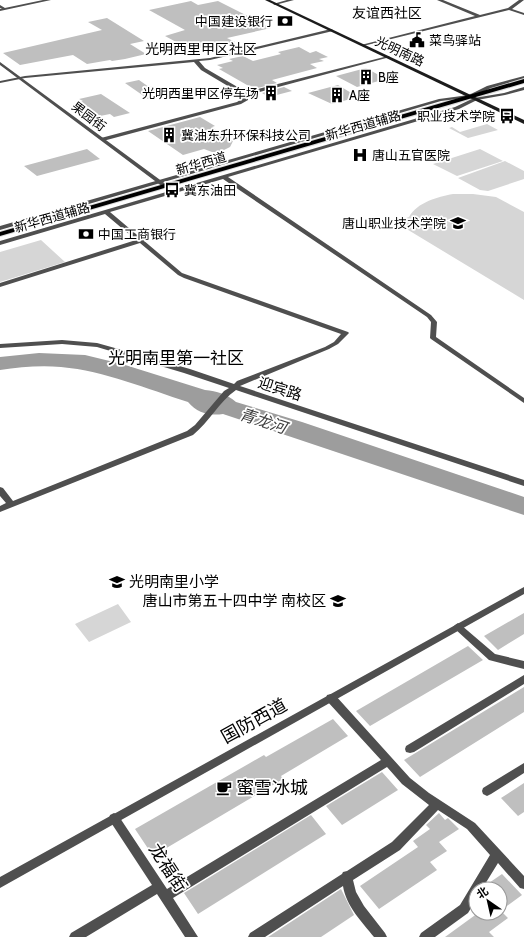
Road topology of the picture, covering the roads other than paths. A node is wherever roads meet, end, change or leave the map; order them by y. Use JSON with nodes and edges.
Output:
{"nodes":[{"id":1,"x":49,"y":0,"type":"edge"},
{"id":2,"x":267,"y":0,"type":"edge"},
{"id":3,"x":292,"y":0,"type":"edge"},
{"id":4,"x":439,"y":0,"type":"edge"},
{"id":5,"x":522,"y":0,"type":"edge"},
{"id":6,"x":275,"y":4,"type":"junction"},
{"id":7,"x":0,"y":6,"type":"edge"},
{"id":8,"x":2,"y":9,"type":"edge"},
{"id":9,"x":510,"y":9,"type":"junction"},
{"id":10,"x":524,"y":14,"type":"edge"},
{"id":11,"x":479,"y":16,"type":"junction"},
{"id":12,"x":331,"y":30,"type":"junction"},
{"id":13,"x":363,"y":46,"type":"junction"},
{"id":14,"x":388,"y":57,"type":"junction"},
{"id":15,"x":195,"y":60,"type":"junction"},
{"id":16,"x":0,"y":63,"type":"edge"},
{"id":17,"x":19,"y":77,"type":"junction"},
{"id":18,"x":524,"y":77,"type":"edge"},
{"id":19,"x":524,"y":80,"type":"edge"},
{"id":20,"x":0,"y":82,"type":"edge"},
{"id":21,"x":524,"y":85,"type":"edge"},
{"id":22,"x":524,"y":88,"type":"edge"},
{"id":23,"x":245,"y":94,"type":"junction"},
{"id":24,"x":473,"y":97,"type":"junction"},
{"id":25,"x":524,"y":122,"type":"edge"},
{"id":26,"x":103,"y":139,"type":"junction"},
{"id":27,"x":224,"y":177,"type":"junction"},
{"id":28,"x":162,"y":184,"type":"junction"},
{"id":29,"x":106,"y":212,"type":"junction"},
{"id":30,"x":0,"y":228,"type":"edge"},
{"id":31,"x":0,"y":234,"type":"edge"},
{"id":32,"x":0,"y":238,"type":"edge"},
{"id":33,"x":141,"y":241,"type":"junction"},
{"id":34,"x":0,"y":243,"type":"edge"},
{"id":35,"x":0,"y":285,"type":"edge"},
{"id":36,"x":0,"y":346,"type":"edge"},
{"id":37,"x":230,"y":390,"type":"junction"},
{"id":38,"x":524,"y":401,"type":"edge"},
{"id":39,"x":524,"y":482,"type":"edge"},
{"id":40,"x":0,"y":490,"type":"edge"},
{"id":41,"x":11,"y":504,"type":"junction"},
{"id":42,"x":0,"y":509,"type":"edge"},
{"id":43,"x":524,"y":590,"type":"edge"},
{"id":44,"x":458,"y":627,"type":"junction"},
{"id":45,"x":524,"y":665,"type":"edge"},
{"id":46,"x":524,"y":679,"type":"edge"},
{"id":47,"x":332,"y":698,"type":"junction"},
{"id":48,"x":410,"y":749,"type":"dead end"},
{"id":49,"x":388,"y":761,"type":"junction"},
{"id":50,"x":524,"y":767,"type":"edge"},
{"id":51,"x":487,"y":791,"type":"dead end"},
{"id":52,"x":437,"y":804,"type":"junction"},
{"id":53,"x":114,"y":818,"type":"junction"},
{"id":54,"x":497,"y":854,"type":"junction"},
{"id":55,"x":347,"y":876,"type":"junction"},
{"id":56,"x":0,"y":883,"type":"edge"},
{"id":57,"x":524,"y":884,"type":"edge"},
{"id":58,"x":162,"y":891,"type":"junction"},
{"id":59,"x":75,"y":937,"type":"edge"},
{"id":60,"x":192,"y":937,"type":"edge"},
{"id":61,"x":254,"y":937,"type":"edge"},
{"id":62,"x":381,"y":937,"type":"edge"},
{"id":63,"x":425,"y":937,"type":"edge"}],
"edges":[{"from":1,"to":8,"type":"street"},
{"from":2,"to":6,"type":"main road","name":"光明南路"},
{"from":3,"to":6,"type":"street"},
{"from":4,"to":11,"type":"street"},
{"from":5,"to":9,"type":"street"},
{"from":6,"to":12,"type":"main road","name":"光明南路"},
{"from":7,"to":8,"type":"street"},
{"from":9,"to":10,"type":"street"},
{"from":9,"to":11,"type":"street"},
{"from":11,"to":13,"type":"street"},
{"from":12,"to":13,"type":"main road","name":"光明南路"},
{"from":12,"to":15,"type":"street"},
{"from":13,"to":14,"type":"main road","name":"光明南路"},
{"from":14,"to":23,"type":"street"},
{"from":14,"to":24,"type":"main road","name":"光明南路"},
{"from":15,"to":17,"type":"street"},
{"from":15,"to":23,"type":"street"},
{"from":16,"to":17,"type":"street","name":"果园街"},
{"from":17,"to":20,"type":"street"},
{"from":17,"to":26,"type":"street","name":"果园街"},
{"from":18,"to":24,"type":"street","name":"新华西道辅路"},
{"from":19,"to":24,"type":"main road","name":"新华西道"},
{"from":21,"to":24,"type":"main road","name":"新华西道"},
{"from":22,"to":24,"type":"street","name":"新华西道辅路"},
{"from":23,"to":26,"type":"street"},
{"from":24,"to":25,"type":"main road","name":"光明南路"},
{"from":24,"to":27,"type":"street","name":"新华西道辅路"},
{"from":24,"to":28,"type":"main road","name":"新华西道"},
{"from":24,"to":32,"type":"main road","name":"新华西道"},
{"from":26,"to":28,"type":"street","name":"果园街"},
{"from":27,"to":29,"type":"street","name":"新华西道辅路"},
{"from":27,"to":38,"type":"street"},
{"from":28,"to":30,"type":"street","name":"新华西道辅路"},
{"from":28,"to":31,"type":"main road","name":"新华西道"},
{"from":29,"to":33,"type":"street"},
{"from":29,"to":34,"type":"street","name":"新华西道辅路"},
{"from":33,"to":35,"type":"street"},
{"from":33,"to":37,"type":"street"},
{"from":36,"to":37,"type":"street","name":"迎宾路"},
{"from":37,"to":39,"type":"street","name":"迎宾路"},
{"from":37,"to":41,"type":"street"},
{"from":40,"to":41,"type":"street"},
{"from":41,"to":42,"type":"street"},
{"from":43,"to":44,"type":"street","name":"国防西道"},
{"from":44,"to":45,"type":"street"},
{"from":44,"to":47,"type":"street","name":"国防西道"},
{"from":46,"to":48,"type":"street"},
{"from":47,"to":49,"type":"street"},
{"from":47,"to":53,"type":"street","name":"国防西道"},
{"from":49,"to":52,"type":"street"},
{"from":49,"to":58,"type":"street"},
{"from":50,"to":51,"type":"street"},
{"from":52,"to":54,"type":"street"},
{"from":52,"to":55,"type":"street"},
{"from":53,"to":56,"type":"street","name":"国防西道"},
{"from":53,"to":58,"type":"street","name":"龙福街"},
{"from":54,"to":57,"type":"street"},
{"from":54,"to":63,"type":"street"},
{"from":55,"to":61,"type":"street"},
{"from":55,"to":62,"type":"street"},
{"from":58,"to":59,"type":"street"},
{"from":58,"to":60,"type":"street","name":"龙福街"}]}
